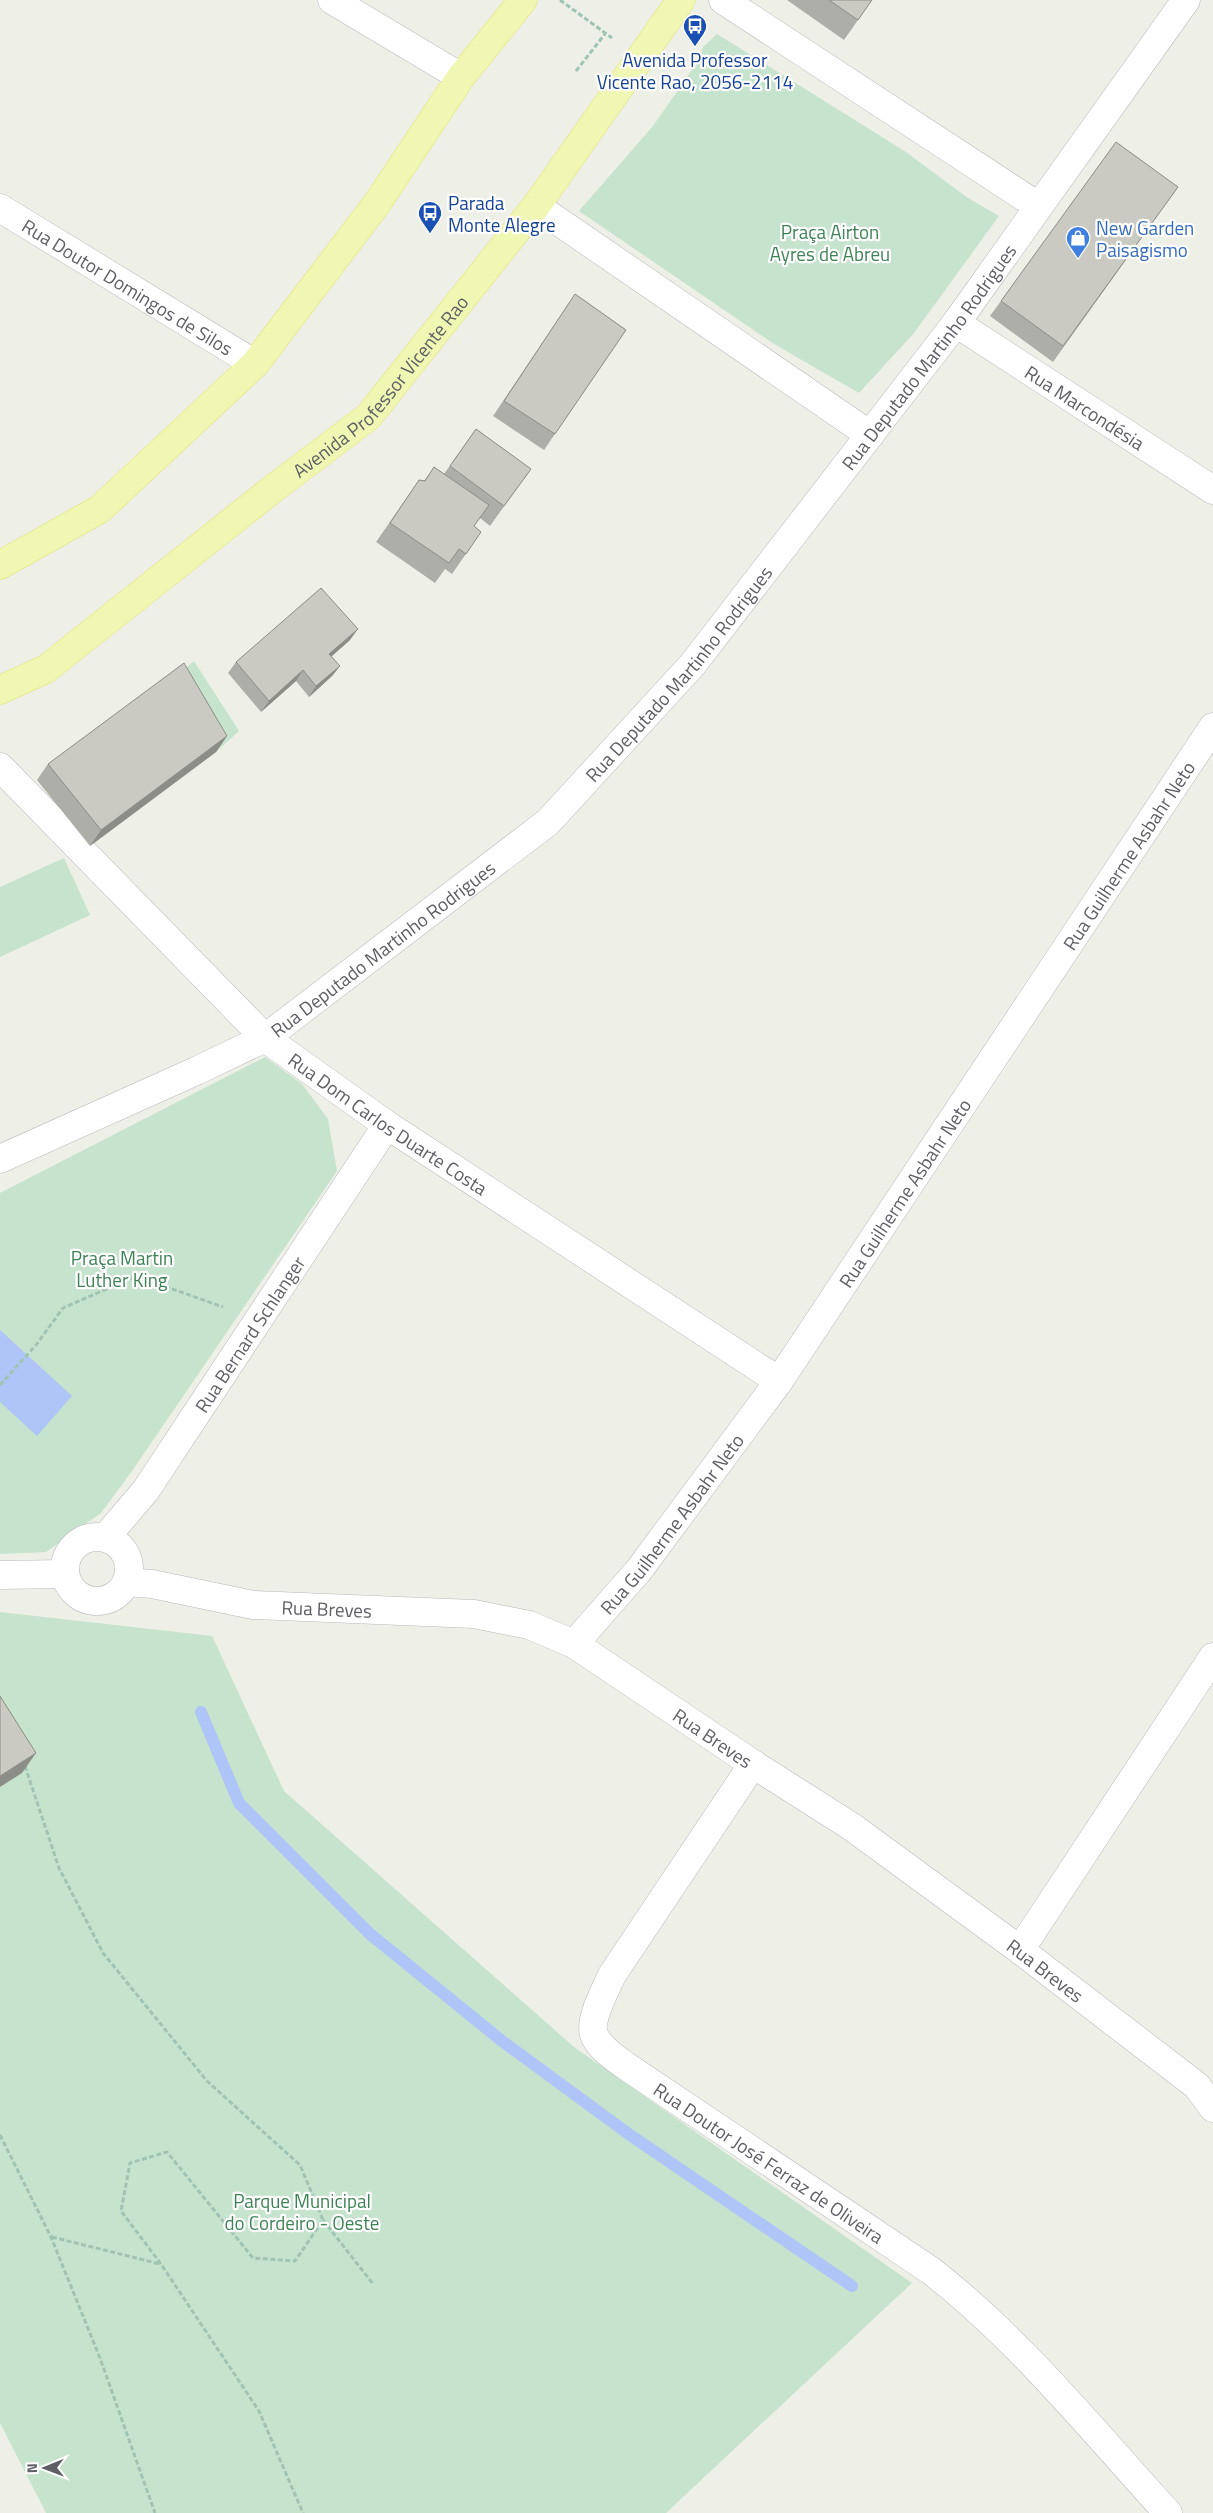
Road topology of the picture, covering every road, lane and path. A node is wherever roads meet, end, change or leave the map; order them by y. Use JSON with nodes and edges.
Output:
{"nodes":[{"id":1,"x":332,"y":0,"type":"edge"},
{"id":2,"x":523,"y":0,"type":"edge"},
{"id":3,"x":681,"y":0,"type":"edge"},
{"id":4,"x":722,"y":0,"type":"edge"},
{"id":5,"x":1186,"y":0,"type":"edge"},
{"id":6,"x":605,"y":34,"type":"dead end"},
{"id":7,"x":576,"y":71,"type":"dead end"},
{"id":8,"x":461,"y":77,"type":"junction"},
{"id":9,"x":536,"y":206,"type":"junction"},
{"id":10,"x":1038,"y":206,"type":"junction"},
{"id":11,"x":0,"y":208,"type":"edge"},
{"id":12,"x":956,"y":323,"type":"junction"},
{"id":13,"x":255,"y":364,"type":"junction"},
{"id":14,"x":870,"y":435,"type":"junction"},
{"id":15,"x":1213,"y":490,"type":"edge"},
{"id":16,"x":0,"y":565,"type":"edge"},
{"id":17,"x":0,"y":690,"type":"edge"},
{"id":18,"x":1213,"y":726,"type":"edge"},
{"id":19,"x":0,"y":767,"type":"edge"},
{"id":20,"x":265,"y":1038,"type":"junction"},
{"id":21,"x":387,"y":1125,"type":"junction"},
{"id":22,"x":0,"y":1159,"type":"edge"},
{"id":23,"x":257,"y":1324,"type":"junction"},
{"id":24,"x":779,"y":1381,"type":"junction"},
{"id":25,"x":0,"y":1385,"type":"edge"},
{"id":26,"x":106,"y":1538,"type":"junction"},
{"id":27,"x":65,"y":1574,"type":"junction"},
{"id":28,"x":0,"y":1575,"type":"edge"},
{"id":29,"x":127,"y":1582,"type":"junction"},
{"id":30,"x":574,"y":1644,"type":"junction"},
{"id":31,"x":1213,"y":1656,"type":"edge"},
{"id":32,"x":23,"y":1762,"type":"edge"},
{"id":33,"x":753,"y":1764,"type":"junction"},
{"id":34,"x":1020,"y":1950,"type":"junction"},
{"id":35,"x":1205,"y":2086,"type":"edge"},
{"id":36,"x":1213,"y":2108,"type":"edge"},
{"id":37,"x":0,"y":2135,"type":"edge"},
{"id":38,"x":323,"y":2220,"type":"junction"},
{"id":39,"x":51,"y":2237,"type":"junction"},
{"id":40,"x":161,"y":2264,"type":"junction"},
{"id":41,"x":373,"y":2284,"type":"dead end"},
{"id":42,"x":155,"y":2513,"type":"edge"},
{"id":43,"x":303,"y":2513,"type":"edge"},
{"id":44,"x":1168,"y":2513,"type":"edge"}],
"edges":[{"from":1,"to":8,"type":"street"},
{"from":2,"to":8,"type":"main road"},
{"from":3,"to":9,"type":"main road","name":"Avenida Professor Vicente Rao"},
{"from":4,"to":10,"type":"street"},
{"from":5,"to":10,"type":"street","name":"Rua Deputado Martinho Rodrigues"},
{"from":6,"to":7,"type":"path"},
{"from":8,"to":13,"type":"main road"},
{"from":9,"to":14,"type":"street"},
{"from":9,"to":17,"type":"main road","name":"Avenida Professor Vicente Rao"},
{"from":10,"to":12,"type":"street","name":"Rua Deputado Martinho Rodrigues"},
{"from":11,"to":13,"type":"street","name":"Rua Doutor Domingos de Silos"},
{"from":12,"to":14,"type":"street","name":"Rua Deputado Martinho Rodrigues"},
{"from":12,"to":15,"type":"street","name":"Rua Marcondésia"},
{"from":13,"to":16,"type":"main road"},
{"from":14,"to":20,"type":"street","name":"Rua Deputado Martinho Rodrigues"},
{"from":18,"to":24,"type":"street","name":"Rua Guilherme Asbahr Neto"},
{"from":19,"to":20,"type":"street","name":"Rua Dom Carlos Duarte Costa"},
{"from":20,"to":21,"type":"street","name":"Rua Dom Carlos Duarte Costa"},
{"from":20,"to":22,"type":"street","name":"Rua Deputado Martinho Rodrigues"},
{"from":21,"to":23,"type":"street","name":"Rua Bernard Schlanger"},
{"from":21,"to":24,"type":"street","name":"Rua Dom Carlos Duarte Costa"},
{"from":23,"to":25,"type":"path"},
{"from":23,"to":26,"type":"street","name":"Rua Bernard Schlanger"},
{"from":24,"to":30,"type":"street","name":"Rua Guilherme Asbahr Neto"},
{"from":26,"to":27,"type":"street"},
{"from":26,"to":29,"type":"street"},
{"from":27,"to":28,"type":"street"},
{"from":27,"to":29,"type":"street"},
{"from":29,"to":30,"type":"street","name":"Rua Breves"},
{"from":30,"to":33,"type":"street","name":"Rua Breves"},
{"from":31,"to":34,"type":"street"},
{"from":32,"to":38,"type":"path"},
{"from":33,"to":34,"type":"street","name":"Rua Breves"},
{"from":33,"to":44,"type":"street","name":"Rua Doutor José Ferraz de Oliveira"},
{"from":34,"to":35,"type":"street","name":"Rua Breves"},
{"from":35,"to":36,"type":"street","name":"Rua Breves"},
{"from":37,"to":39,"type":"path"},
{"from":38,"to":40,"type":"path"},
{"from":38,"to":41,"type":"path"},
{"from":39,"to":40,"type":"path"},
{"from":39,"to":42,"type":"path"},
{"from":40,"to":43,"type":"path"}]}
